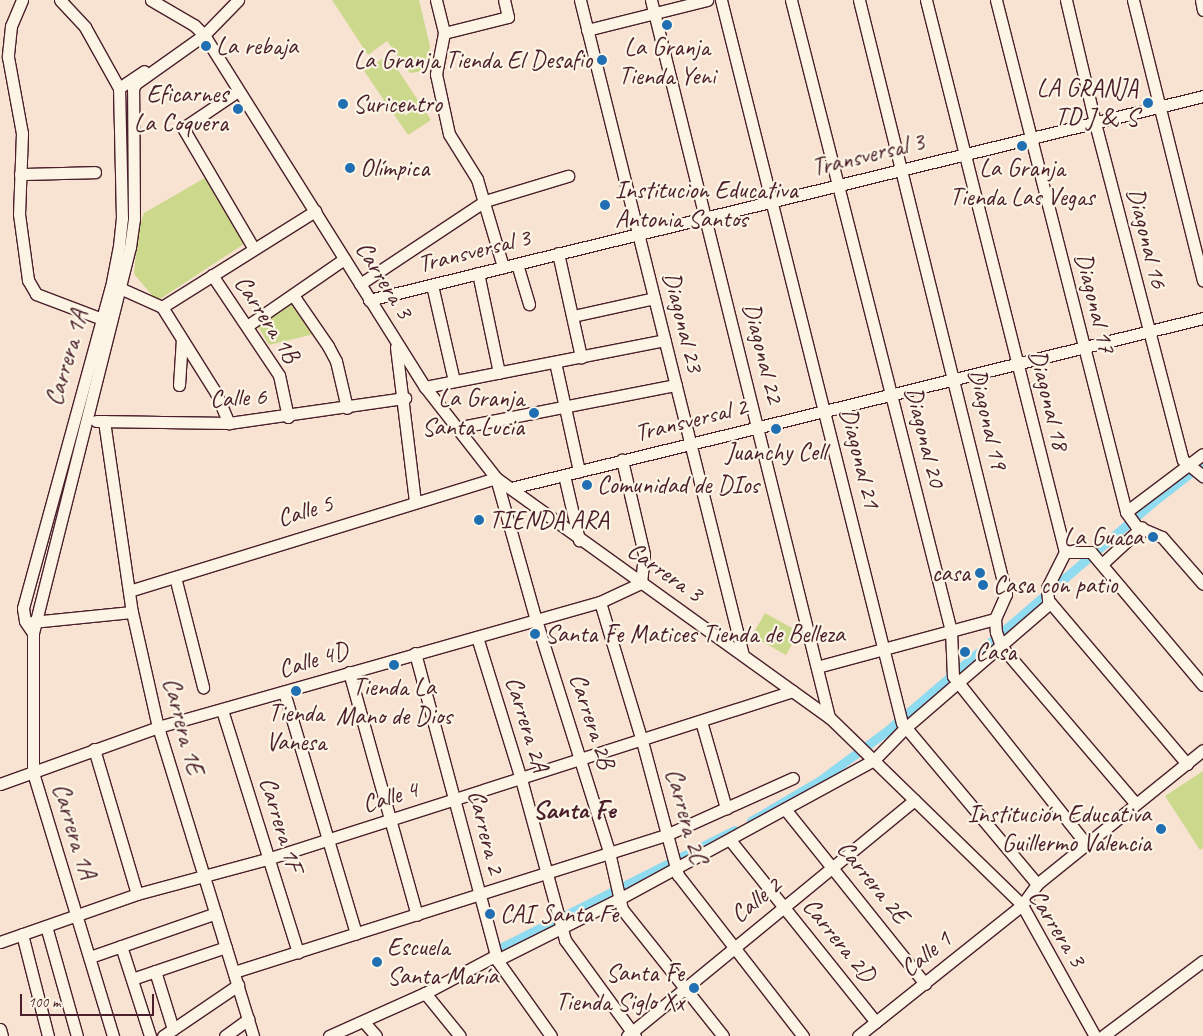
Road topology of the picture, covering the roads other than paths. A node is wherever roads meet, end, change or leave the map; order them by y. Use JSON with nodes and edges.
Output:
{"nodes":[{"id":1,"x":22,"y":0,"type":"edge"},
{"id":2,"x":60,"y":0,"type":"edge"},
{"id":3,"x":151,"y":0,"type":"edge"},
{"id":4,"x":238,"y":0,"type":"edge"},
{"id":5,"x":436,"y":0,"type":"edge"},
{"id":6,"x":504,"y":0,"type":"edge"},
{"id":7,"x":580,"y":0,"type":"edge"},
{"id":8,"x":707,"y":0,"type":"edge"},
{"id":9,"x":721,"y":0,"type":"edge"},
{"id":10,"x":790,"y":0,"type":"edge"},
{"id":11,"x":859,"y":0,"type":"edge"},
{"id":12,"x":926,"y":0,"type":"edge"},
{"id":13,"x":996,"y":0,"type":"edge"},
{"id":14,"x":1066,"y":0,"type":"edge"},
{"id":15,"x":1133,"y":0,"type":"edge"},
{"id":16,"x":1201,"y":0,"type":"edge"},
{"id":17,"x":653,"y":7,"type":"edge"},
{"id":18,"x":1203,"y":10,"type":"edge"},
{"id":19,"x":587,"y":30,"type":"junction"},
{"id":20,"x":204,"y":34,"type":"junction"},
{"id":21,"x":444,"y":34,"type":"junction"},
{"id":22,"x":183,"y":50,"type":"junction"},
{"id":23,"x":120,"y":88,"type":"junction"},
{"id":24,"x":238,"y":91,"type":"junction"},
{"id":25,"x":1203,"y":96,"type":"edge"},
{"id":26,"x":1159,"y":107,"type":"junction"},
{"id":27,"x":1094,"y":123,"type":"junction"},
{"id":28,"x":1030,"y":139,"type":"junction"},
{"id":29,"x":963,"y":155,"type":"junction"},
{"id":30,"x":902,"y":170,"type":"junction"},
{"id":31,"x":95,"y":172,"type":"dead end"},
{"id":32,"x":20,"y":174,"type":"junction"},
{"id":33,"x":568,"y":176,"type":"dead end"},
{"id":34,"x":838,"y":185,"type":"junction"},
{"id":35,"x":485,"y":201,"type":"junction"},
{"id":36,"x":772,"y":202,"type":"junction"},
{"id":37,"x":315,"y":211,"type":"junction"},
{"id":38,"x":705,"y":218,"type":"junction"},
{"id":39,"x":638,"y":234,"type":"junction"},
{"id":40,"x":254,"y":249,"type":"junction"},
{"id":41,"x":558,"y":254,"type":"junction"},
{"id":42,"x":344,"y":259,"type":"junction"},
{"id":43,"x":517,"y":264,"type":"junction"},
{"id":44,"x":503,"y":267,"type":"junction"},
{"id":45,"x":478,"y":273,"type":"junction"},
{"id":46,"x":212,"y":275,"type":"junction"},
{"id":47,"x":1203,"y":280,"type":"edge"},
{"id":48,"x":360,"y":284,"type":"junction"},
{"id":49,"x":432,"y":284,"type":"junction"},
{"id":50,"x":122,"y":289,"type":"junction"},
{"id":51,"x":293,"y":295,"type":"junction"},
{"id":52,"x":654,"y":298,"type":"junction"},
{"id":53,"x":369,"y":300,"type":"junction"},
{"id":54,"x":529,"y":304,"type":"dead end"},
{"id":55,"x":162,"y":307,"type":"junction"},
{"id":56,"x":573,"y":316,"type":"junction"},
{"id":57,"x":1203,"y":318,"type":"edge"},
{"id":58,"x":102,"y":319,"type":"junction"},
{"id":59,"x":247,"y":326,"type":"junction"},
{"id":60,"x":1148,"y":331,"type":"junction"},
{"id":61,"x":182,"y":339,"type":"junction"},
{"id":62,"x":664,"y":340,"type":"junction"},
{"id":63,"x":396,"y":342,"type":"junction"},
{"id":64,"x":1083,"y":348,"type":"junction"},
{"id":65,"x":581,"y":357,"type":"junction"},
{"id":66,"x":556,"y":362,"type":"junction"},
{"id":67,"x":1016,"y":364,"type":"junction"},
{"id":68,"x":499,"y":373,"type":"junction"},
{"id":69,"x":955,"y":378,"type":"junction"},
{"id":70,"x":454,"y":382,"type":"junction"},
{"id":71,"x":179,"y":385,"type":"dead end"},
{"id":72,"x":676,"y":385,"type":"junction"},
{"id":73,"x":425,"y":387,"type":"junction"},
{"id":74,"x":890,"y":393,"type":"junction"},
{"id":75,"x":405,"y":398,"type":"junction"},
{"id":76,"x":566,"y":407,"type":"junction"},
{"id":77,"x":347,"y":408,"type":"junction"},
{"id":78,"x":825,"y":409,"type":"junction"},
{"id":79,"x":288,"y":417,"type":"junction"},
{"id":80,"x":104,"y":421,"type":"junction"},
{"id":81,"x":72,"y":422,"type":"junction"},
{"id":82,"x":87,"y":422,"type":"junction"},
{"id":83,"x":229,"y":423,"type":"junction"},
{"id":84,"x":759,"y":426,"type":"junction"},
{"id":85,"x":456,"y":428,"type":"junction"},
{"id":86,"x":691,"y":444,"type":"junction"},
{"id":87,"x":1203,"y":454,"type":"edge"},
{"id":88,"x":622,"y":460,"type":"junction"},
{"id":89,"x":1191,"y":467,"type":"junction"},
{"id":90,"x":579,"y":471,"type":"junction"},
{"id":91,"x":564,"y":475,"type":"junction"},
{"id":92,"x":1203,"y":476,"type":"edge"},
{"id":93,"x":496,"y":478,"type":"junction"},
{"id":94,"x":511,"y":488,"type":"junction"},
{"id":95,"x":416,"y":501,"type":"junction"},
{"id":96,"x":1133,"y":521,"type":"junction"},
{"id":97,"x":579,"y":540,"type":"junction"},
{"id":98,"x":1065,"y":552,"type":"junction"},
{"id":99,"x":1101,"y":563,"type":"junction"},
{"id":100,"x":175,"y":577,"type":"junction"},
{"id":101,"x":641,"y":583,"type":"junction"},
{"id":102,"x":1203,"y":584,"type":"edge"},
{"id":103,"x":129,"y":591,"type":"junction"},
{"id":104,"x":600,"y":602,"type":"junction"},
{"id":105,"x":1049,"y":602,"type":"junction"},
{"id":106,"x":132,"y":612,"type":"junction"},
{"id":107,"x":995,"y":619,"type":"junction"},
{"id":108,"x":536,"y":620,"type":"junction"},
{"id":109,"x":32,"y":626,"type":"junction"},
{"id":110,"x":951,"y":631,"type":"junction"},
{"id":111,"x":477,"y":638,"type":"junction"},
{"id":112,"x":999,"y":640,"type":"junction"},
{"id":113,"x":884,"y":649,"type":"junction"},
{"id":114,"x":415,"y":653,"type":"junction"},
{"id":115,"x":743,"y":655,"type":"junction"},
{"id":116,"x":817,"y":667,"type":"junction"},
{"id":117,"x":349,"y":672,"type":"junction"},
{"id":118,"x":955,"y":679,"type":"junction"},
{"id":119,"x":1203,"y":685,"type":"edge"},
{"id":120,"x":203,"y":687,"type":"dead end"},
{"id":121,"x":792,"y":691,"type":"junction"},
{"id":122,"x":284,"y":692,"type":"junction"},
{"id":123,"x":222,"y":710,"type":"junction"},
{"id":124,"x":829,"y":717,"type":"junction"},
{"id":125,"x":702,"y":721,"type":"junction"},
{"id":126,"x":902,"y":721,"type":"junction"},
{"id":127,"x":158,"y":727,"type":"junction"},
{"id":128,"x":642,"y":741,"type":"junction"},
{"id":129,"x":94,"y":749,"type":"junction"},
{"id":130,"x":1203,"y":750,"type":"edge"},
{"id":131,"x":871,"y":758,"type":"junction"},
{"id":132,"x":581,"y":760,"type":"junction"},
{"id":133,"x":1187,"y":764,"type":"junction"},
{"id":134,"x":33,"y":772,"type":"junction"},
{"id":135,"x":793,"y":778,"type":"dead end"},
{"id":136,"x":521,"y":779,"type":"junction"},
{"id":137,"x":0,"y":784,"type":"edge"},
{"id":138,"x":455,"y":800,"type":"junction"},
{"id":139,"x":914,"y":800,"type":"junction"},
{"id":140,"x":1135,"y":803,"type":"junction"},
{"id":141,"x":726,"y":808,"type":"junction"},
{"id":142,"x":785,"y":809,"type":"junction"},
{"id":143,"x":389,"y":820,"type":"junction"},
{"id":144,"x":326,"y":840,"type":"junction"},
{"id":145,"x":668,"y":840,"type":"junction"},
{"id":146,"x":730,"y":840,"type":"junction"},
{"id":147,"x":1087,"y":845,"type":"junction"},
{"id":148,"x":609,"y":852,"type":"junction"},
{"id":149,"x":267,"y":858,"type":"junction"},
{"id":150,"x":674,"y":865,"type":"junction"},
{"id":151,"x":832,"y":867,"type":"junction"},
{"id":152,"x":546,"y":872,"type":"junction"},
{"id":153,"x":204,"y":875,"type":"junction"},
{"id":154,"x":1037,"y":884,"type":"junction"},
{"id":155,"x":137,"y":894,"type":"junction"},
{"id":156,"x":479,"y":895,"type":"junction"},
{"id":157,"x":619,"y":897,"type":"junction"},
{"id":158,"x":1022,"y":905,"type":"junction"},
{"id":159,"x":783,"y":908,"type":"junction"},
{"id":160,"x":216,"y":914,"type":"junction"},
{"id":161,"x":417,"y":915,"type":"junction"},
{"id":162,"x":76,"y":916,"type":"junction"},
{"id":163,"x":46,"y":926,"type":"junction"},
{"id":164,"x":560,"y":927,"type":"junction"},
{"id":165,"x":22,"y":934,"type":"junction"},
{"id":166,"x":356,"y":934,"type":"junction"},
{"id":167,"x":0,"y":942,"type":"edge"},
{"id":168,"x":121,"y":946,"type":"junction"},
{"id":169,"x":226,"y":947,"type":"junction"},
{"id":170,"x":732,"y":949,"type":"junction"},
{"id":171,"x":298,"y":952,"type":"junction"},
{"id":172,"x":495,"y":955,"type":"junction"},
{"id":173,"x":90,"y":956,"type":"junction"},
{"id":174,"x":1203,"y":961,"type":"edge"},
{"id":175,"x":155,"y":971,"type":"junction"},
{"id":176,"x":234,"y":972,"type":"junction"},
{"id":177,"x":132,"y":979,"type":"junction"},
{"id":178,"x":925,"y":984,"type":"junction"},
{"id":179,"x":238,"y":985,"type":"junction"},
{"id":180,"x":684,"y":989,"type":"junction"},
{"id":181,"x":425,"y":993,"type":"junction"},
{"id":182,"x":248,"y":1020,"type":"junction"},
{"id":183,"x":364,"y":1022,"type":"junction"},
{"id":184,"x":876,"y":1022,"type":"junction"},
{"id":185,"x":0,"y":1029,"type":"edge"},
{"id":186,"x":168,"y":1033,"type":"edge"},
{"id":187,"x":631,"y":1035,"type":"edge"},
{"id":188,"x":2,"y":1036,"type":"edge"},
{"id":189,"x":48,"y":1036,"type":"edge"},
{"id":190,"x":77,"y":1036,"type":"edge"},
{"id":191,"x":113,"y":1036,"type":"edge"},
{"id":192,"x":150,"y":1036,"type":"edge"},
{"id":193,"x":225,"y":1036,"type":"edge"},
{"id":194,"x":253,"y":1036,"type":"edge"},
{"id":195,"x":329,"y":1036,"type":"edge"},
{"id":196,"x":376,"y":1036,"type":"edge"},
{"id":197,"x":460,"y":1036,"type":"edge"},
{"id":198,"x":551,"y":1036,"type":"edge"},
{"id":199,"x":723,"y":1036,"type":"edge"},
{"id":200,"x":803,"y":1036,"type":"edge"},
{"id":201,"x":858,"y":1036,"type":"edge"},
{"id":202,"x":1095,"y":1036,"type":"edge"},
{"id":203,"x":1103,"y":1036,"type":"edge"}],
"edges":[{"from":1,"to":32,"type":"street"},
{"from":2,"to":23,"type":"street","name":"Carrera 1A"},
{"from":3,"to":20,"type":"street","name":"Carrera 3"},
{"from":4,"to":20,"type":"street"},
{"from":5,"to":21,"type":"street"},
{"from":6,"to":21,"type":"street"},
{"from":7,"to":19,"type":"street","name":"Diagonal 23"},
{"from":8,"to":17,"type":"street"},
{"from":9,"to":36,"type":"street","name":"Diagonal 21"},
{"from":10,"to":34,"type":"street","name":"Diagonal 20"},
{"from":11,"to":30,"type":"street","name":"Diagonal 19"},
{"from":12,"to":29,"type":"street","name":"Diagonal 18"},
{"from":13,"to":28,"type":"street","name":"Diagonal 17"},
{"from":14,"to":27,"type":"street","name":"Diagonal 16"},
{"from":15,"to":26,"type":"street"},
{"from":16,"to":18,"type":"street"},
{"from":17,"to":19,"type":"street"},
{"from":17,"to":38,"type":"street","name":"Diagonal 22"},
{"from":19,"to":39,"type":"street","name":"Diagonal 23"},
{"from":20,"to":22,"type":"street"},
{"from":20,"to":24,"type":"street","name":"Carrera 3"},
{"from":21,"to":35,"type":"street"},
{"from":22,"to":23,"type":"street"},
{"from":22,"to":50,"type":"street","name":"Carrera 1A"},
{"from":23,"to":58,"type":"street","name":"Carrera 1A"},
{"from":24,"to":37,"type":"street","name":"Carrera 3"},
{"from":24,"to":40,"type":"street"},
{"from":25,"to":26,"type":"street","name":"Transversal 3"},
{"from":26,"to":27,"type":"street","name":"Transversal 3"},
{"from":26,"to":47,"type":"street"},
{"from":27,"to":28,"type":"street","name":"Transversal 3"},
{"from":27,"to":60,"type":"street","name":"Diagonal 16"},
{"from":28,"to":29,"type":"street","name":"Transversal 3"},
{"from":28,"to":64,"type":"street","name":"Diagonal 17"},
{"from":29,"to":30,"type":"street","name":"Transversal 3"},
{"from":29,"to":67,"type":"street","name":"Diagonal 18"},
{"from":30,"to":34,"type":"street","name":"Transversal 3"},
{"from":30,"to":69,"type":"street","name":"Diagonal 19"},
{"from":31,"to":32,"type":"street"},
{"from":32,"to":58,"type":"street"},
{"from":33,"to":35,"type":"street"},
{"from":34,"to":36,"type":"street","name":"Transversal 3"},
{"from":34,"to":74,"type":"street","name":"Diagonal 20"},
{"from":35,"to":44,"type":"street"},
{"from":35,"to":48,"type":"street"},
{"from":36,"to":38,"type":"street","name":"Transversal 3"},
{"from":36,"to":78,"type":"street","name":"Diagonal 21"},
{"from":37,"to":40,"type":"street"},
{"from":37,"to":42,"type":"street","name":"Carrera 3"},
{"from":38,"to":39,"type":"street","name":"Transversal 3"},
{"from":38,"to":84,"type":"street","name":"Diagonal 22"},
{"from":39,"to":41,"type":"street","name":"Transversal 3"},
{"from":39,"to":52,"type":"street","name":"Diagonal 23"},
{"from":40,"to":46,"type":"street"},
{"from":41,"to":43,"type":"street","name":"Transversal 3"},
{"from":41,"to":56,"type":"street"},
{"from":42,"to":48,"type":"street","name":"Carrera 3"},
{"from":42,"to":51,"type":"street"},
{"from":43,"to":44,"type":"street","name":"Transversal 3"},
{"from":43,"to":54,"type":"street"},
{"from":44,"to":45,"type":"street","name":"Transversal 3"},
{"from":45,"to":49,"type":"street","name":"Transversal 3"},
{"from":45,"to":68,"type":"street"},
{"from":46,"to":55,"type":"street"},
{"from":46,"to":59,"type":"street","name":"Carrera 1B"},
{"from":48,"to":53,"type":"street","name":"Carrera 3"},
{"from":49,"to":53,"type":"street","name":"Transversal 3"},
{"from":49,"to":70,"type":"street"},
{"from":50,"to":55,"type":"street","name":"Carrera 1A"},
{"from":50,"to":82,"type":"street","name":"Carrera 1A"},
{"from":51,"to":59,"type":"street"},
{"from":51,"to":77,"type":"street"},
{"from":52,"to":56,"type":"street"},
{"from":52,"to":62,"type":"street","name":"Diagonal 23"},
{"from":53,"to":63,"type":"street","name":"Carrera 3"},
{"from":55,"to":61,"type":"street"},
{"from":56,"to":65,"type":"street"},
{"from":57,"to":60,"type":"street","name":"Transversal 2"},
{"from":58,"to":81,"type":"street","name":"Carrera 1A"},
{"from":59,"to":79,"type":"street","name":"Carrera 1B"},
{"from":60,"to":64,"type":"street","name":"Transversal 2"},
{"from":60,"to":89,"type":"street","name":"Diagonal 16"},
{"from":61,"to":71,"type":"street"},
{"from":61,"to":83,"type":"street"},
{"from":62,"to":65,"type":"street"},
{"from":62,"to":72,"type":"street","name":"Diagonal 23"},
{"from":63,"to":73,"type":"street","name":"Carrera 3"},
{"from":63,"to":75,"type":"street"},
{"from":64,"to":67,"type":"street","name":"Transversal 2"},
{"from":64,"to":96,"type":"street","name":"Diagonal 17"},
{"from":65,"to":66,"type":"street"},
{"from":66,"to":68,"type":"street"},
{"from":66,"to":76,"type":"street"},
{"from":67,"to":69,"type":"street","name":"Transversal 2"},
{"from":67,"to":98,"type":"street","name":"Diagonal 18"},
{"from":68,"to":70,"type":"street"},
{"from":69,"to":74,"type":"street","name":"Transversal 2"},
{"from":69,"to":107,"type":"street","name":"Diagonal 19"},
{"from":70,"to":73,"type":"street"},
{"from":72,"to":76,"type":"street"},
{"from":72,"to":86,"type":"street","name":"Diagonal 23"},
{"from":73,"to":85,"type":"street","name":"Carrera 3"},
{"from":74,"to":78,"type":"street","name":"Transversal 2"},
{"from":74,"to":110,"type":"street","name":"Diagonal 20"},
{"from":75,"to":77,"type":"street","name":"Calle 6"},
{"from":75,"to":95,"type":"street"},
{"from":76,"to":85,"type":"street"},
{"from":76,"to":90,"type":"street"},
{"from":77,"to":79,"type":"street","name":"Calle 6"},
{"from":78,"to":84,"type":"street","name":"Transversal 2"},
{"from":78,"to":113,"type":"street","name":"Diagonal 21"},
{"from":79,"to":83,"type":"street","name":"Calle 6"},
{"from":80,"to":82,"type":"street","name":"Calle 6"},
{"from":80,"to":83,"type":"street","name":"Calle 6"},
{"from":80,"to":103,"type":"street","name":"Carrera 1E"},
{"from":81,"to":82,"type":"street","name":"Calle 6"},
{"from":81,"to":109,"type":"street","name":"Carrera 1A"},
{"from":82,"to":109,"type":"street","name":"Carrera 1A"},
{"from":84,"to":86,"type":"street","name":"Transversal 2"},
{"from":84,"to":116,"type":"street","name":"Diagonal 22"},
{"from":85,"to":93,"type":"street","name":"Carrera 3"},
{"from":86,"to":88,"type":"street","name":"Transversal 2"},
{"from":86,"to":115,"type":"street","name":"Diagonal 23"},
{"from":87,"to":89,"type":"street"},
{"from":88,"to":90,"type":"street","name":"Transversal 2"},
{"from":88,"to":101,"type":"street"},
{"from":89,"to":92,"type":"street","name":"Diagonal 16"},
{"from":89,"to":96,"type":"street"},
{"from":90,"to":91,"type":"street","name":"Transversal 2"},
{"from":91,"to":94,"type":"street","name":"Transversal 2"},
{"from":91,"to":97,"type":"street"},
{"from":93,"to":94,"type":"street","name":"Carrera 3"},
{"from":93,"to":95,"type":"street","name":"Calle 5"},
{"from":93,"to":108,"type":"street","name":"Carrera 2B"},
{"from":94,"to":97,"type":"street","name":"Carrera 3"},
{"from":95,"to":100,"type":"street","name":"Calle 5"},
{"from":96,"to":99,"type":"street"},
{"from":96,"to":102,"type":"street"},
{"from":97,"to":101,"type":"street","name":"Carrera 3"},
{"from":98,"to":99,"type":"street"},
{"from":98,"to":105,"type":"street"},
{"from":99,"to":119,"type":"street"},
{"from":100,"to":103,"type":"street","name":"Calle 5"},
{"from":100,"to":120,"type":"street"},
{"from":101,"to":104,"type":"street","name":"Calle 4D"},
{"from":101,"to":115,"type":"street","name":"Carrera 3"},
{"from":103,"to":106,"type":"street","name":"Carrera 1E"},
{"from":104,"to":108,"type":"street","name":"Calle 4D"},
{"from":104,"to":128,"type":"street","name":"Carrera 2C"},
{"from":105,"to":112,"type":"street"},
{"from":105,"to":133,"type":"street"},
{"from":106,"to":109,"type":"street"},
{"from":106,"to":127,"type":"street","name":"Carrera 1E"},
{"from":107,"to":110,"type":"street"},
{"from":107,"to":112,"type":"street","name":"Diagonal 19"},
{"from":108,"to":111,"type":"street","name":"Calle 4D"},
{"from":108,"to":132,"type":"street","name":"Carrera 2B"},
{"from":109,"to":134,"type":"street","name":"Carrera 1A"},
{"from":110,"to":113,"type":"street"},
{"from":110,"to":118,"type":"street","name":"Diagonal 20"},
{"from":111,"to":114,"type":"street","name":"Calle 4D"},
{"from":111,"to":136,"type":"street","name":"Carrera 2A"},
{"from":112,"to":118,"type":"street"},
{"from":112,"to":140,"type":"street"},
{"from":113,"to":116,"type":"street"},
{"from":113,"to":126,"type":"street","name":"Diagonal 21"},
{"from":114,"to":117,"type":"street","name":"Calle 4D"},
{"from":114,"to":138,"type":"street","name":"Carrera 2"},
{"from":115,"to":121,"type":"street","name":"Carrera 3"},
{"from":116,"to":124,"type":"street","name":"Diagonal 22"},
{"from":117,"to":122,"type":"street","name":"Calle 4D"},
{"from":117,"to":143,"type":"street"},
{"from":118,"to":126,"type":"street"},
{"from":118,"to":147,"type":"street","name":"Diagonal 20"},
{"from":121,"to":124,"type":"street","name":"Carrera 3"},
{"from":121,"to":125,"type":"street","name":"Calle 4"},
{"from":122,"to":123,"type":"street","name":"Calle 4D"},
{"from":122,"to":144,"type":"street"},
{"from":123,"to":127,"type":"street","name":"Calle 4D"},
{"from":123,"to":149,"type":"street","name":"Carrera 1F"},
{"from":124,"to":131,"type":"street","name":"Carrera 3"},
{"from":125,"to":128,"type":"street","name":"Calle 4"},
{"from":125,"to":141,"type":"street"},
{"from":126,"to":131,"type":"street"},
{"from":126,"to":154,"type":"street","name":"Diagonal 21"},
{"from":127,"to":129,"type":"street","name":"Calle 4D"},
{"from":127,"to":153,"type":"street","name":"Carrera 1E"},
{"from":128,"to":132,"type":"street","name":"Calle 4"},
{"from":128,"to":145,"type":"street","name":"Carrera 2C"},
{"from":129,"to":134,"type":"street","name":"Calle 4D"},
{"from":129,"to":155,"type":"street"},
{"from":130,"to":133,"type":"street","name":"Calle 1"},
{"from":131,"to":139,"type":"street","name":"Carrera 3"},
{"from":131,"to":142,"type":"street"},
{"from":132,"to":136,"type":"street","name":"Calle 4"},
{"from":132,"to":148,"type":"street","name":"Carrera 2B"},
{"from":133,"to":140,"type":"street","name":"Calle 1"},
{"from":134,"to":137,"type":"street","name":"Calle 4D"},
{"from":134,"to":162,"type":"street","name":"Carrera 1A"},
{"from":135,"to":141,"type":"street"},
{"from":136,"to":138,"type":"street","name":"Calle 4"},
{"from":136,"to":152,"type":"street","name":"Carrera 2A"},
{"from":138,"to":143,"type":"street","name":"Calle 4"},
{"from":138,"to":156,"type":"street","name":"Carrera 2"},
{"from":139,"to":151,"type":"street","name":"Calle 2"},
{"from":139,"to":158,"type":"street","name":"Carrera 3"},
{"from":140,"to":147,"type":"street","name":"Calle 1"},
{"from":141,"to":145,"type":"street"},
{"from":142,"to":146,"type":"street"},
{"from":142,"to":151,"type":"street","name":"Carrera 2E"},
{"from":143,"to":144,"type":"street","name":"Calle 4"},
{"from":143,"to":161,"type":"street"},
{"from":144,"to":149,"type":"street","name":"Calle 4"},
{"from":144,"to":166,"type":"street"},
{"from":145,"to":148,"type":"street"},
{"from":145,"to":150,"type":"street","name":"Carrera 2C"},
{"from":146,"to":150,"type":"street"},
{"from":146,"to":159,"type":"street","name":"Carrera 2D"},
{"from":147,"to":154,"type":"street","name":"Calle 1"},
{"from":148,"to":152,"type":"street"},
{"from":148,"to":157,"type":"street","name":"Carrera 2B"},
{"from":149,"to":153,"type":"street","name":"Calle 4"},
{"from":149,"to":171,"type":"street","name":"Carrera 1F"},
{"from":150,"to":157,"type":"street"},
{"from":150,"to":170,"type":"street","name":"Carrera 2C"},
{"from":151,"to":159,"type":"street","name":"Calle 2"},
{"from":151,"to":178,"type":"street","name":"Carrera 2E"},
{"from":152,"to":156,"type":"street"},
{"from":152,"to":164,"type":"street","name":"Carrera 2A"},
{"from":153,"to":155,"type":"street","name":"Calle 4"},
{"from":153,"to":160,"type":"street","name":"Carrera 1E"},
{"from":154,"to":158,"type":"street","name":"Calle 1"},
{"from":155,"to":162,"type":"street","name":"Calle 4"},
{"from":156,"to":161,"type":"street"},
{"from":156,"to":172,"type":"street","name":"Carrera 2"},
{"from":157,"to":164,"type":"street"},
{"from":157,"to":180,"type":"street","name":"Carrera 2B"},
{"from":158,"to":178,"type":"street","name":"Calle 1"},
{"from":158,"to":202,"type":"street","name":"Carrera 3"},
{"from":159,"to":170,"type":"street","name":"Calle 2"},
{"from":159,"to":184,"type":"street","name":"Carrera 2D"},
{"from":160,"to":168,"type":"street"},
{"from":160,"to":169,"type":"street","name":"Carrera 1E"},
{"from":161,"to":166,"type":"street"},
{"from":162,"to":163,"type":"street","name":"Calle 4"},
{"from":162,"to":173,"type":"street","name":"Carrera 1A"},
{"from":163,"to":165,"type":"street","name":"Calle 4"},
{"from":163,"to":190,"type":"street"},
{"from":164,"to":172,"type":"street"},
{"from":164,"to":187,"type":"street","name":"Carrera 2A"},
{"from":165,"to":167,"type":"street","name":"Calle 4"},
{"from":165,"to":189,"type":"street"},
{"from":166,"to":171,"type":"street"},
{"from":168,"to":173,"type":"street"},
{"from":168,"to":177,"type":"street"},
{"from":169,"to":175,"type":"street"},
{"from":169,"to":176,"type":"street","name":"Carrera 1E"},
{"from":170,"to":180,"type":"street","name":"Calle 2"},
{"from":170,"to":200,"type":"street","name":"Carrera 2C"},
{"from":171,"to":176,"type":"street"},
{"from":172,"to":181,"type":"street"},
{"from":172,"to":198,"type":"street","name":"Carrera 2"},
{"from":173,"to":191,"type":"street","name":"Carrera 1A"},
{"from":174,"to":203,"type":"street"},
{"from":175,"to":177,"type":"street"},
{"from":175,"to":186,"type":"street"},
{"from":176,"to":179,"type":"street","name":"Carrera 1E"},
{"from":177,"to":192,"type":"street"},
{"from":178,"to":184,"type":"street","name":"Calle 1"},
{"from":179,"to":182,"type":"street","name":"Carrera 1E"},
{"from":179,"to":186,"type":"street"},
{"from":180,"to":187,"type":"street","name":"Calle 2"},
{"from":180,"to":199,"type":"street","name":"Carrera 2B"},
{"from":181,"to":183,"type":"street"},
{"from":181,"to":197,"type":"street"},
{"from":182,"to":193,"type":"street"},
{"from":182,"to":194,"type":"street","name":"Carrera 1E"},
{"from":183,"to":195,"type":"street"},
{"from":183,"to":196,"type":"street"},
{"from":184,"to":201,"type":"street","name":"Calle 1"},
{"from":185,"to":188,"type":"street"}]}
